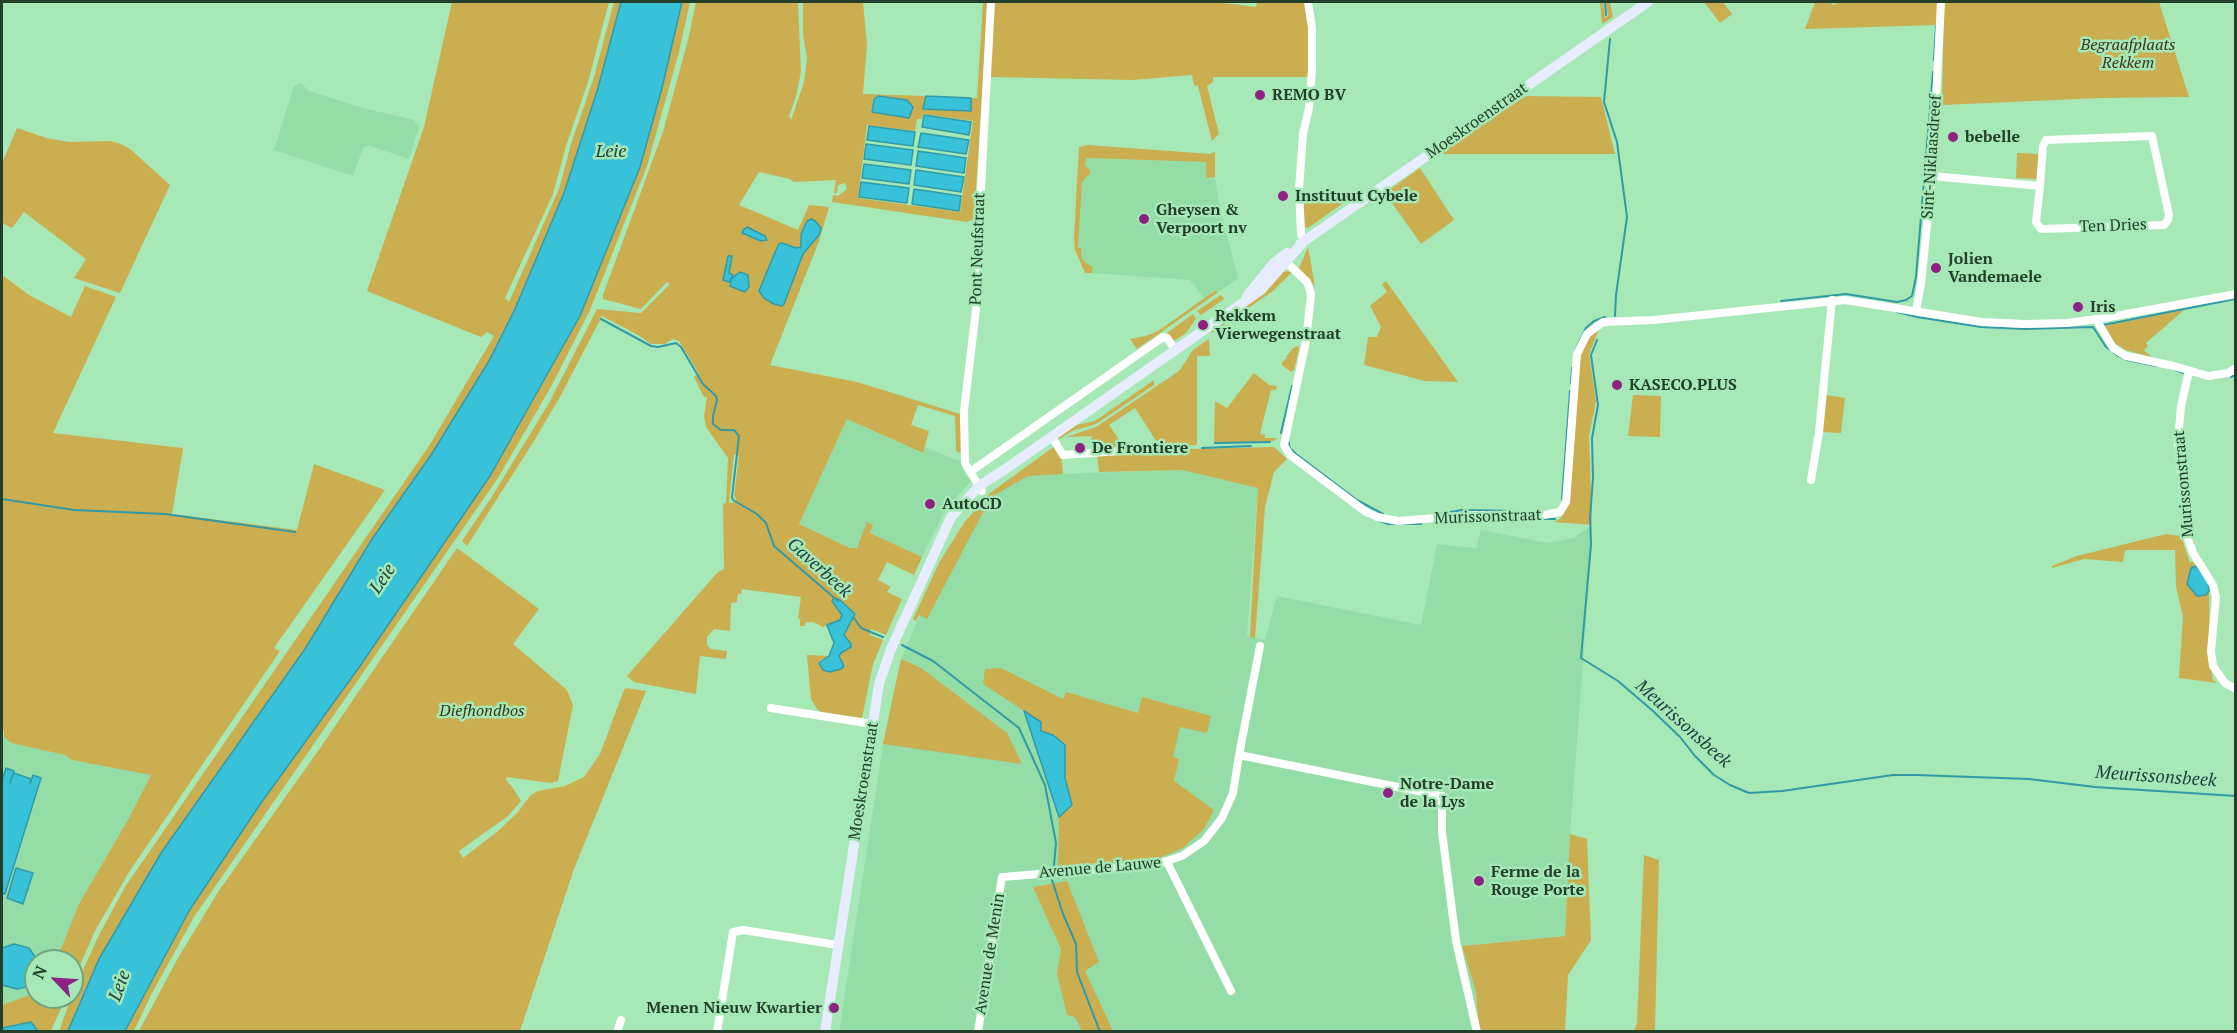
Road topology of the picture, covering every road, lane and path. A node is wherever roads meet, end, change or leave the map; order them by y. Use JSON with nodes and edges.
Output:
{"nodes":[{"id":1,"x":991,"y":2,"type":"edge"},
{"id":2,"x":1308,"y":2,"type":"edge"},
{"id":3,"x":1648,"y":2,"type":"edge"},
{"id":4,"x":1941,"y":2,"type":"edge"},
{"id":5,"x":1932,"y":176,"type":"junction"},
{"id":6,"x":2040,"y":186,"type":"junction"},
{"id":7,"x":1305,"y":240,"type":"junction"},
{"id":8,"x":1284,"y":259,"type":"junction"},
{"id":9,"x":2235,"y":294,"type":"edge"},
{"id":10,"x":1832,"y":300,"type":"junction"},
{"id":11,"x":1916,"y":311,"type":"junction"},
{"id":12,"x":2096,"y":319,"type":"junction"},
{"id":13,"x":1176,"y":351,"type":"junction"},
{"id":14,"x":2235,"y":368,"type":"edge"},
{"id":15,"x":2189,"y":371,"type":"junction"},
{"id":16,"x":1052,"y":437,"type":"junction"},
{"id":17,"x":1149,"y":449,"type":"dead end"},
{"id":18,"x":970,"y":472,"type":"junction"},
{"id":19,"x":1811,"y":480,"type":"dead end"},
{"id":20,"x":980,"y":489,"type":"junction"},
{"id":21,"x":1260,"y":646,"type":"dead end"},
{"id":22,"x":2235,"y":689,"type":"edge"},
{"id":23,"x":771,"y":708,"type":"dead end"},
{"id":24,"x":872,"y":724,"type":"junction"},
{"id":25,"x":1239,"y":755,"type":"junction"},
{"id":26,"x":1167,"y":862,"type":"junction"},
{"id":27,"x":1002,"y":877,"type":"joint"},
{"id":28,"x":838,"y":945,"type":"junction"},
{"id":29,"x":1231,"y":991,"type":"dead end"},
{"id":30,"x":621,"y":1020,"type":"dead end"},
{"id":31,"x":617,"y":1032,"type":"edge"},
{"id":32,"x":717,"y":1032,"type":"edge"},
{"id":33,"x":825,"y":1032,"type":"edge"},
{"id":34,"x":978,"y":1032,"type":"edge"},
{"id":35,"x":1477,"y":1032,"type":"edge"}],
"edges":[{"from":1,"to":18,"type":"street","name":"Pont Neufstraat"},
{"from":2,"to":7,"type":"street"},
{"from":3,"to":7,"type":"main road","name":"Moeskroenstraat"},
{"from":4,"to":5,"type":"street","name":"Sint-Niklaasdreef"},
{"from":5,"to":6,"type":"street"},
{"from":5,"to":11,"type":"street","name":"Sint-Niklaasdreef"},
{"from":6,"to":6,"type":"street","name":"Ten Dries"},
{"from":7,"to":8,"type":"main road","name":"Moeskroenstraat"},
{"from":8,"to":10,"type":"street","name":"Murissonstraat"},
{"from":8,"to":13,"type":"main road","name":"Moeskroenstraat"},
{"from":9,"to":12,"type":"street","name":"Murissonstraat"},
{"from":10,"to":11,"type":"street","name":"Murissonstraat"},
{"from":10,"to":19,"type":"street"},
{"from":11,"to":12,"type":"street","name":"Murissonstraat"},
{"from":12,"to":15,"type":"street"},
{"from":13,"to":16,"type":"main road","name":"Moeskroenstraat"},
{"from":13,"to":18,"type":"street"},
{"from":14,"to":15,"type":"street"},
{"from":15,"to":22,"type":"street","name":"Murissonstraat"},
{"from":16,"to":17,"type":"street"},
{"from":16,"to":20,"type":"main road","name":"Moeskroenstraat"},
{"from":18,"to":20,"type":"street","name":"Pont Neufstraat"},
{"from":20,"to":24,"type":"main road","name":"Moeskroenstraat"},
{"from":21,"to":25,"type":"street","name":"Avenue de Lauwe"},
{"from":23,"to":24,"type":"street"},
{"from":24,"to":28,"type":"main road","name":"Moeskroenstraat"},
{"from":25,"to":26,"type":"street","name":"Avenue de Lauwe"},
{"from":25,"to":35,"type":"street"},
{"from":26,"to":27,"type":"street","name":"Avenue de Lauwe"},
{"from":26,"to":29,"type":"street"},
{"from":27,"to":34,"type":"street","name":"Avenue de Menin"},
{"from":28,"to":32,"type":"street"},
{"from":28,"to":33,"type":"main road","name":"Moeskroenstraat"},
{"from":30,"to":31,"type":"street"}]}
